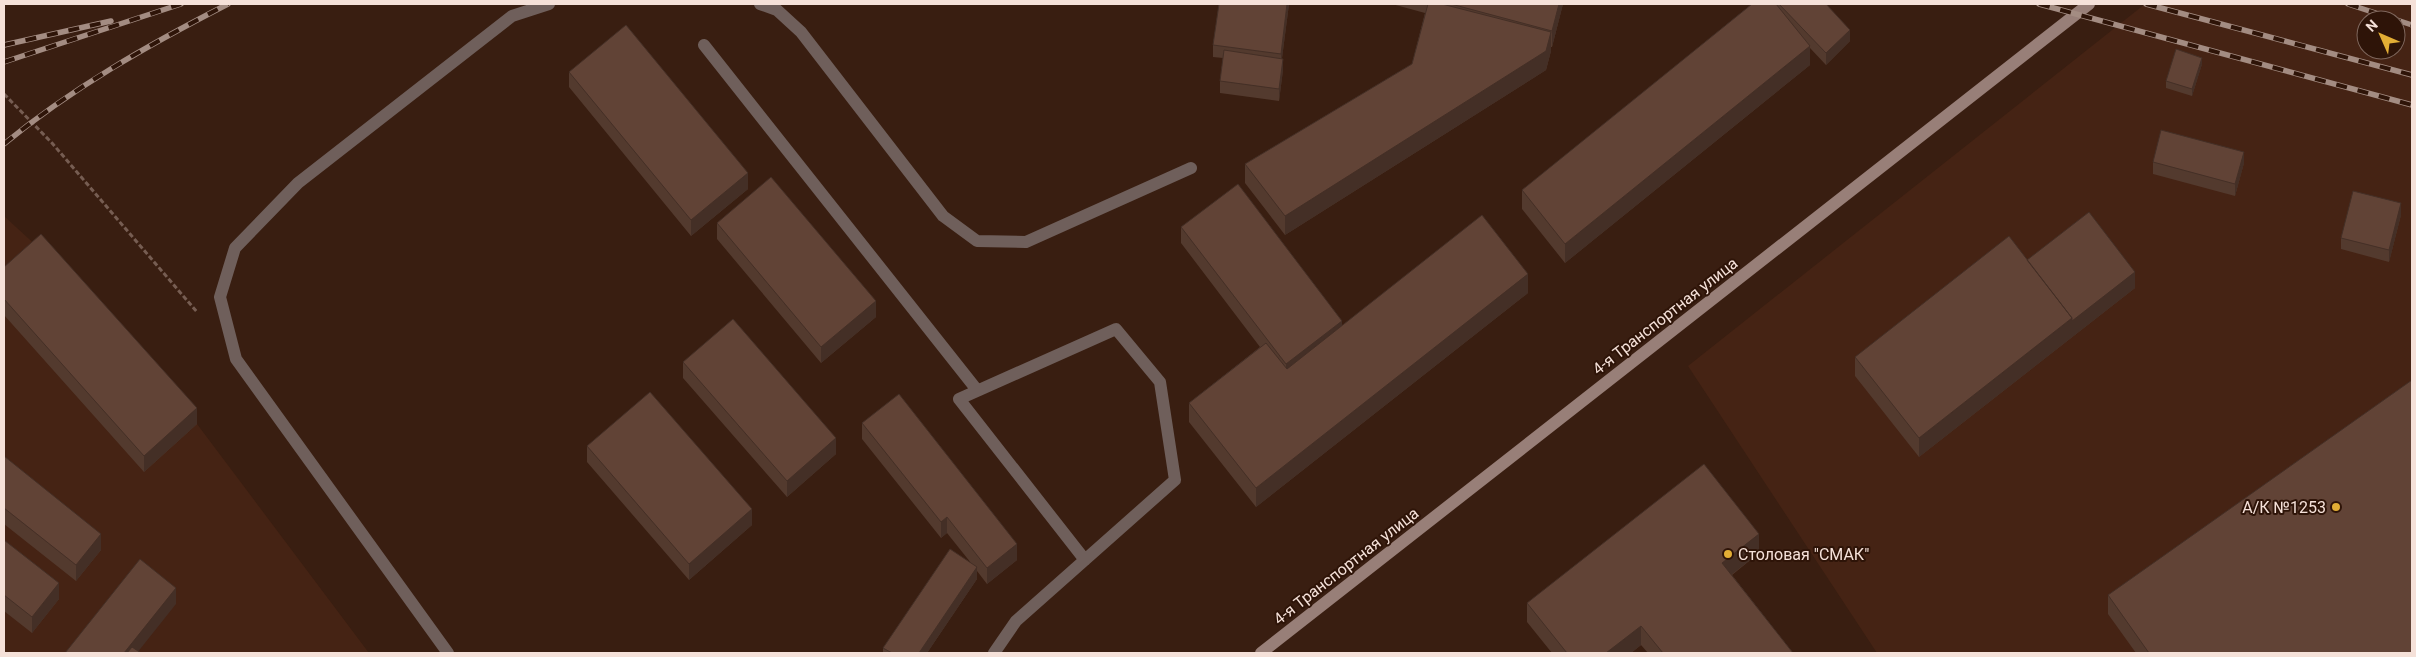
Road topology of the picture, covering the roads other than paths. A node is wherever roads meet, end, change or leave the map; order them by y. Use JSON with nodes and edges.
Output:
{"nodes":[{"id":1,"x":549,"y":4,"type":"edge"},
{"id":2,"x":760,"y":4,"type":"edge"},
{"id":3,"x":2089,"y":4,"type":"edge"},
{"id":4,"x":704,"y":45,"type":"dead end"},
{"id":5,"x":1191,"y":168,"type":"dead end"},
{"id":6,"x":977,"y":390,"type":"junction"},
{"id":7,"x":1085,"y":560,"type":"junction"},
{"id":8,"x":448,"y":653,"type":"edge"},
{"id":9,"x":994,"y":653,"type":"edge"},
{"id":10,"x":1261,"y":653,"type":"edge"}],
"edges":[{"from":1,"to":8,"type":"street"},
{"from":2,"to":5,"type":"street"},
{"from":3,"to":10,"type":"main road","name":"4-я Транспортная улица"},
{"from":4,"to":6,"type":"street"},
{"from":6,"to":7,"type":"street"},
{"from":6,"to":7,"type":"street"},
{"from":7,"to":9,"type":"street"}]}
